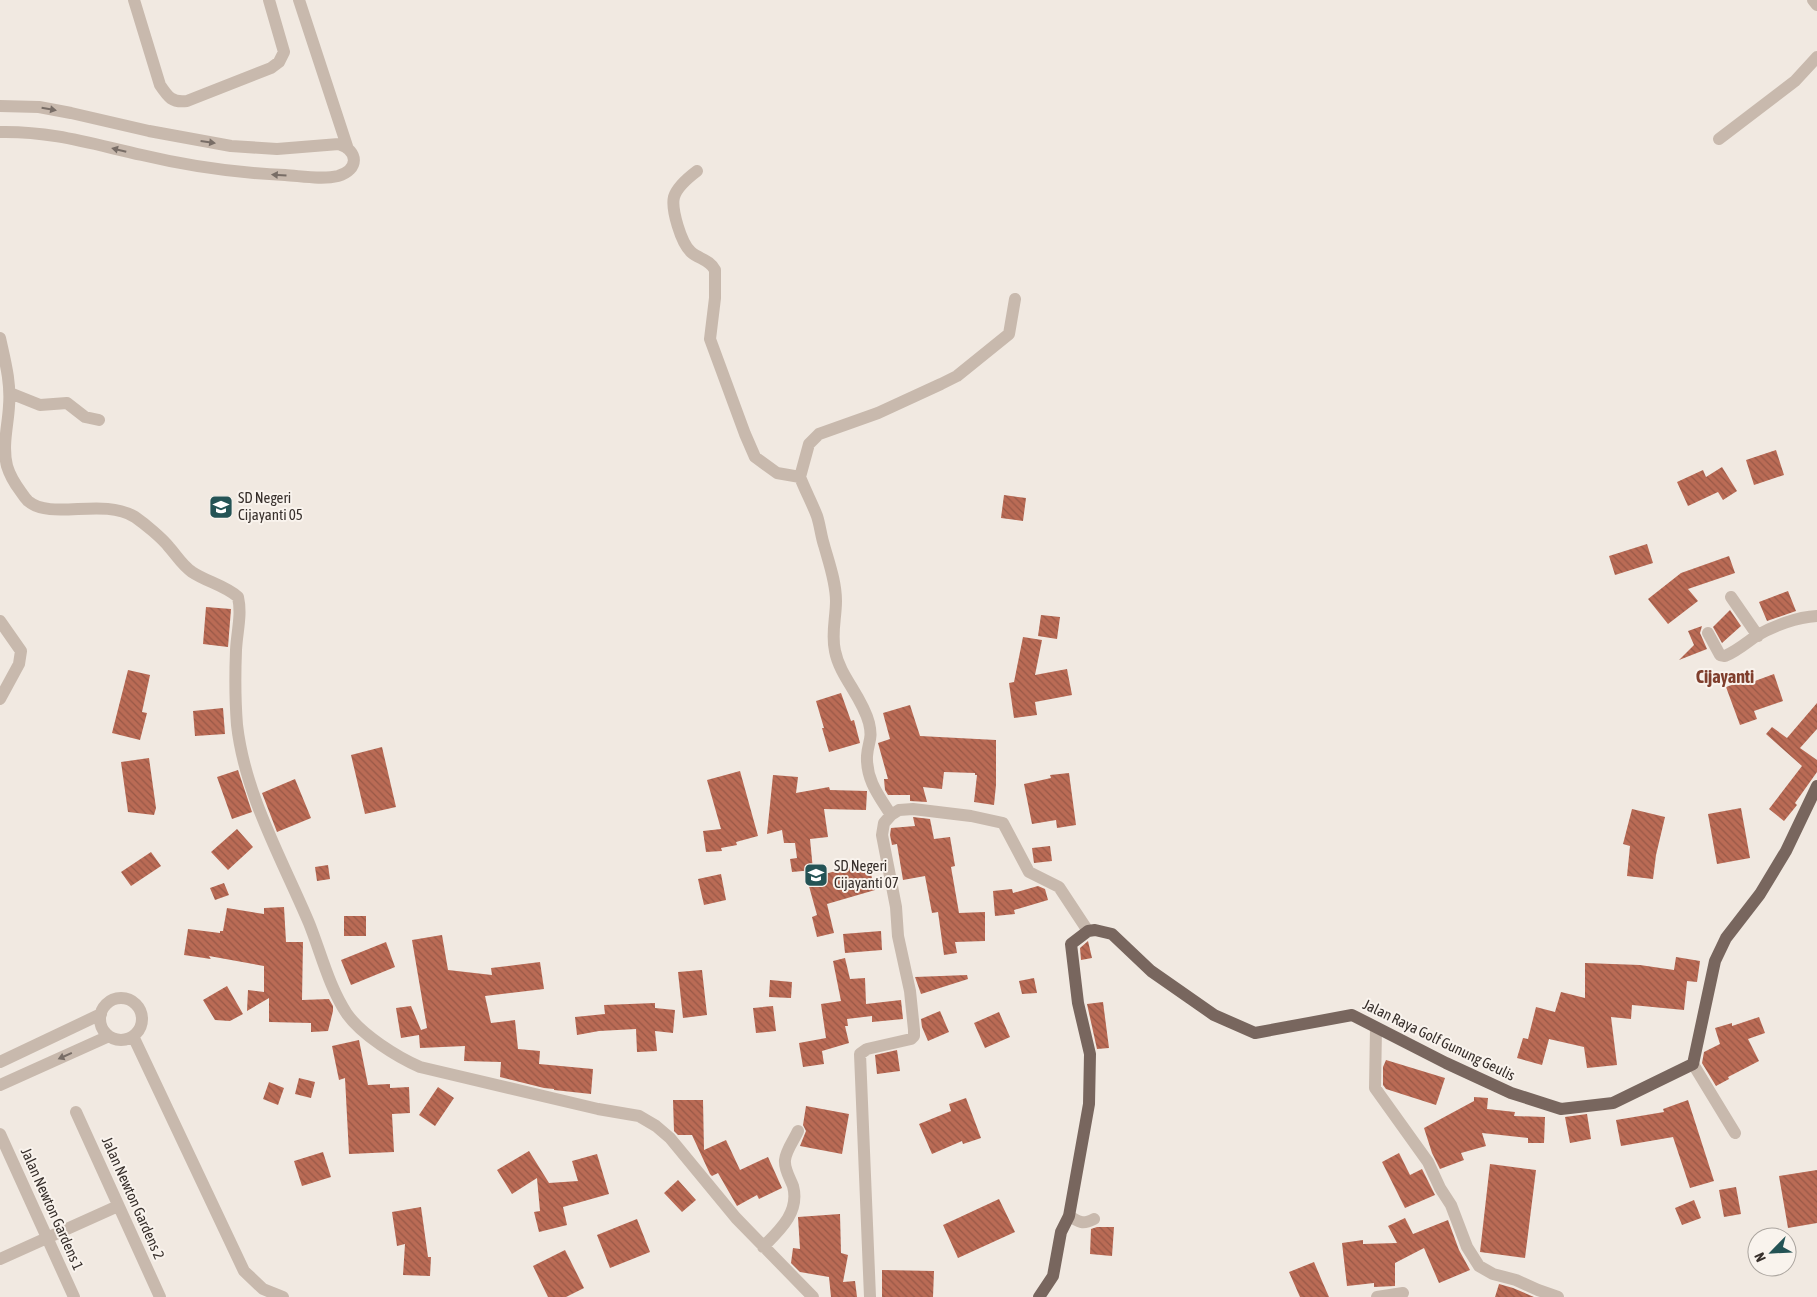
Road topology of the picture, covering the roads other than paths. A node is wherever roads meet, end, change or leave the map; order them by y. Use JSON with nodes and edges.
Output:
{"nodes":[{"id":1,"x":134,"y":0,"type":"edge"},
{"id":2,"x":269,"y":0,"type":"edge"},
{"id":3,"x":299,"y":0,"type":"edge"},
{"id":4,"x":1813,"y":0,"type":"edge"},
{"id":5,"x":1817,"y":5,"type":"edge"},
{"id":6,"x":1817,"y":57,"type":"edge"},
{"id":7,"x":0,"y":106,"type":"edge"},
{"id":8,"x":0,"y":132,"type":"edge"},
{"id":9,"x":1719,"y":139,"type":"dead end"},
{"id":10,"x":347,"y":146,"type":"junction"},
{"id":11,"x":697,"y":171,"type":"dead end"},
{"id":12,"x":1015,"y":299,"type":"dead end"},
{"id":13,"x":0,"y":338,"type":"edge"},
{"id":14,"x":10,"y":393,"type":"junction"},
{"id":15,"x":99,"y":420,"type":"dead end"},
{"id":16,"x":800,"y":477,"type":"junction"},
{"id":17,"x":1731,"y":597,"type":"dead end"},
{"id":18,"x":1817,"y":616,"type":"edge"},
{"id":19,"x":0,"y":621,"type":"edge"},
{"id":20,"x":1708,"y":633,"type":"dead end"},
{"id":21,"x":1758,"y":636,"type":"junction"},
{"id":22,"x":0,"y":699,"type":"edge"},
{"id":23,"x":1817,"y":786,"type":"edge"},
{"id":24,"x":891,"y":814,"type":"junction"},
{"id":25,"x":1088,"y":931,"type":"junction"},
{"id":26,"x":101,"y":1014,"type":"junction"},
{"id":27,"x":1376,"y":1028,"type":"junction"},
{"id":28,"x":109,"y":1036,"type":"junction"},
{"id":29,"x":133,"y":1036,"type":"junction"},
{"id":30,"x":0,"y":1062,"type":"edge"},
{"id":31,"x":1693,"y":1064,"type":"junction"},
{"id":32,"x":0,"y":1085,"type":"edge"},
{"id":33,"x":76,"y":1112,"type":"dead end"},
{"id":34,"x":798,"y":1131,"type":"dead end"},
{"id":35,"x":1735,"y":1132,"type":"dead end"},
{"id":36,"x":0,"y":1134,"type":"edge"},
{"id":37,"x":118,"y":1206,"type":"junction"},
{"id":38,"x":1069,"y":1216,"type":"junction"},
{"id":39,"x":1094,"y":1219,"type":"dead end"},
{"id":40,"x":47,"y":1238,"type":"junction"},
{"id":41,"x":763,"y":1247,"type":"junction"},
{"id":42,"x":0,"y":1259,"type":"edge"},
{"id":43,"x":1403,"y":1293,"type":"dead end"},
{"id":44,"x":74,"y":1297,"type":"edge"},
{"id":45,"x":160,"y":1297,"type":"edge"},
{"id":46,"x":282,"y":1297,"type":"edge"},
{"id":47,"x":813,"y":1297,"type":"edge"},
{"id":48,"x":870,"y":1297,"type":"edge"},
{"id":49,"x":1039,"y":1297,"type":"edge"},
{"id":50,"x":1377,"y":1297,"type":"edge"},
{"id":51,"x":1558,"y":1297,"type":"edge"}],
"edges":[{"from":1,"to":2,"type":"street"},
{"from":3,"to":10,"type":"street"},
{"from":4,"to":5,"type":"street"},
{"from":6,"to":9,"type":"street"},
{"from":7,"to":10,"type":"street","one_way":true},
{"from":10,"to":8,"type":"street","one_way":true},
{"from":11,"to":16,"type":"street"},
{"from":12,"to":16,"type":"street"},
{"from":13,"to":14,"type":"street"},
{"from":14,"to":15,"type":"street"},
{"from":14,"to":41,"type":"street"},
{"from":16,"to":24,"type":"street"},
{"from":17,"to":21,"type":"street"},
{"from":18,"to":21,"type":"street"},
{"from":19,"to":22,"type":"street"},
{"from":20,"to":21,"type":"street"},
{"from":23,"to":31,"type":"main road"},
{"from":24,"to":25,"type":"street"},
{"from":24,"to":48,"type":"street"},
{"from":25,"to":27,"type":"main road","name":"Jalan Raya Golf Gunung Geulis"},
{"from":25,"to":38,"type":"main road"},
{"from":26,"to":28,"type":"street"},
{"from":26,"to":29,"type":"street"},
{"from":26,"to":30,"type":"street"},
{"from":27,"to":31,"type":"main road","name":"Jalan Raya Golf Gunung Geulis"},
{"from":27,"to":51,"type":"street"},
{"from":28,"to":29,"type":"street"},
{"from":28,"to":32,"type":"street","one_way":true},
{"from":29,"to":46,"type":"street"},
{"from":31,"to":35,"type":"street"},
{"from":33,"to":37,"type":"street","name":"Jalan Newton Gardens 2"},
{"from":34,"to":41,"type":"street"},
{"from":36,"to":40,"type":"street","name":"Jalan Newton Gardens 1"},
{"from":37,"to":40,"type":"street"},
{"from":37,"to":45,"type":"street","name":"Jalan Newton Gardens 2"},
{"from":38,"to":39,"type":"street"},
{"from":38,"to":49,"type":"main road"},
{"from":40,"to":42,"type":"street"},
{"from":40,"to":44,"type":"street","name":"Jalan Newton Gardens 1"},
{"from":41,"to":47,"type":"street"},
{"from":43,"to":50,"type":"street"}]}
